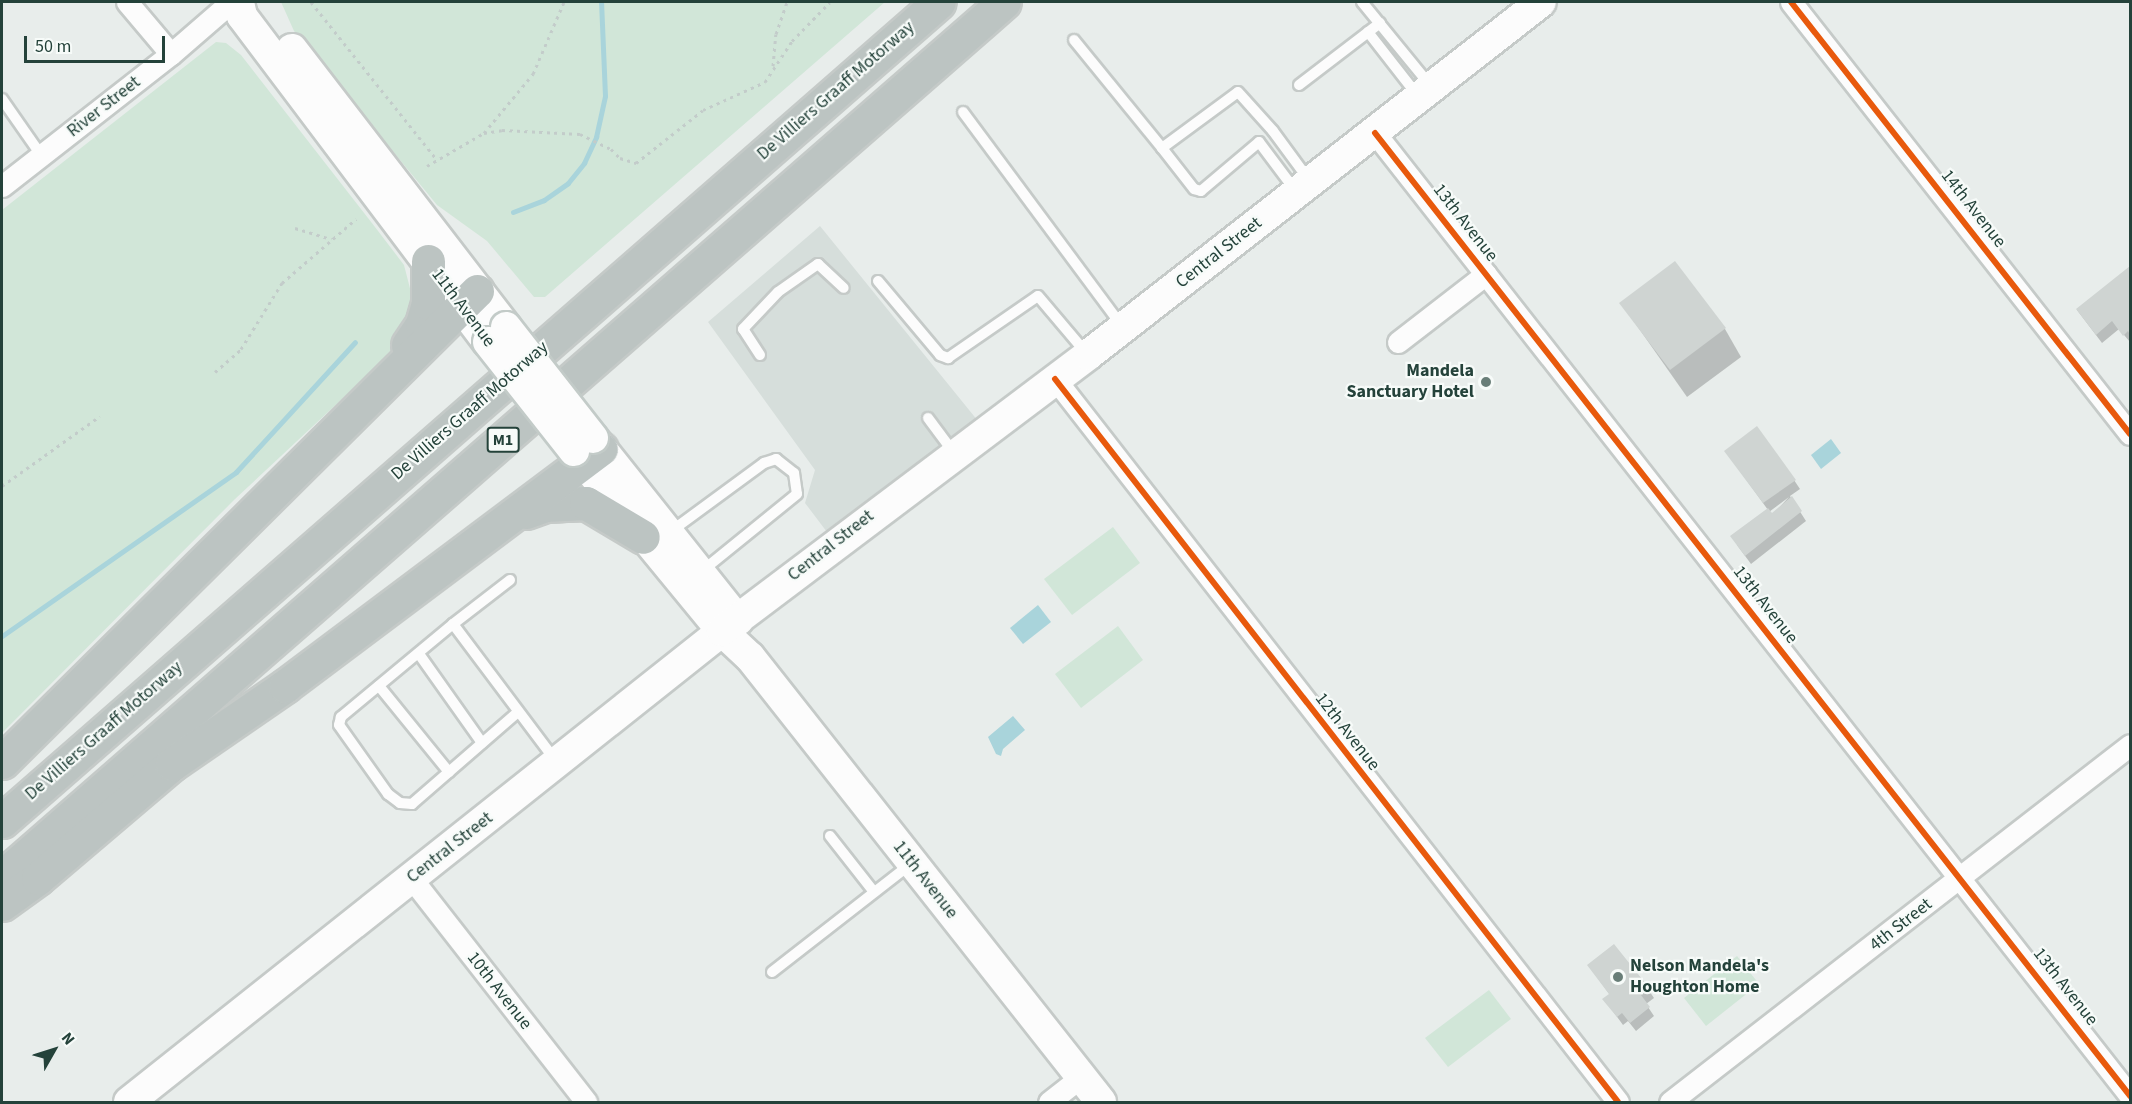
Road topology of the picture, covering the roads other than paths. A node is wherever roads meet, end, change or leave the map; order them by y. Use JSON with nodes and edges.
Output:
{"nodes":[{"id":1,"x":127,"y":2,"type":"edge"},
{"id":2,"x":231,"y":2,"type":"edge"},
{"id":3,"x":239,"y":2,"type":"edge"},
{"id":4,"x":253,"y":2,"type":"edge"},
{"id":5,"x":939,"y":2,"type":"edge"},
{"id":6,"x":1004,"y":2,"type":"edge"},
{"id":7,"x":1362,"y":2,"type":"edge"},
{"id":8,"x":1541,"y":2,"type":"edge"},
{"id":9,"x":1791,"y":2,"type":"edge"},
{"id":10,"x":1380,"y":23,"type":"junction"},
{"id":11,"x":1368,"y":32,"type":"junction"},
{"id":12,"x":1074,"y":40,"type":"dead end"},
{"id":13,"x":171,"y":54,"type":"junction"},
{"id":14,"x":1299,"y":85,"type":"dead end"},
{"id":15,"x":1426,"y":93,"type":"junction"},
{"id":16,"x":2,"y":99,"type":"edge"},
{"id":17,"x":963,"y":112,"type":"dead end"},
{"id":18,"x":1274,"y":131,"type":"junction"},
{"id":19,"x":1375,"y":133,"type":"junction"},
{"id":20,"x":1259,"y":142,"type":"junction"},
{"id":21,"x":1162,"y":148,"type":"junction"},
{"id":22,"x":41,"y":155,"type":"junction"},
{"id":23,"x":2,"y":186,"type":"edge"},
{"id":24,"x":1304,"y":188,"type":"junction"},
{"id":25,"x":428,"y":261,"type":"junction"},
{"id":26,"x":1486,"y":274,"type":"junction"},
{"id":27,"x":878,"y":281,"type":"dead end"},
{"id":28,"x":844,"y":288,"type":"dead end"},
{"id":29,"x":469,"y":298,"type":"junction"},
{"id":30,"x":1123,"y":327,"type":"junction"},
{"id":31,"x":1398,"y":342,"type":"dead end"},
{"id":32,"x":760,"y":355,"type":"dead end"},
{"id":33,"x":1088,"y":355,"type":"junction"},
{"id":34,"x":1056,"y":379,"type":"junction"},
{"id":35,"x":368,"y":396,"type":"junction"},
{"id":36,"x":928,"y":418,"type":"dead end"},
{"id":37,"x":2130,"y":434,"type":"edge"},
{"id":38,"x":588,"y":450,"type":"junction"},
{"id":39,"x":954,"y":453,"type":"junction"},
{"id":40,"x":508,"y":519,"type":"junction"},
{"id":41,"x":656,"y":535,"type":"junction"},
{"id":42,"x":701,"y":572,"type":"junction"},
{"id":43,"x":510,"y":580,"type":"dead end"},
{"id":44,"x":453,"y":624,"type":"junction"},
{"id":45,"x":730,"y":625,"type":"junction"},
{"id":46,"x":419,"y":654,"type":"junction"},
{"id":47,"x":379,"y":686,"type":"junction"},
{"id":48,"x":518,"y":712,"type":"junction"},
{"id":49,"x":482,"y":743,"type":"junction"},
{"id":50,"x":2130,"y":745,"type":"edge"},
{"id":51,"x":2,"y":762,"type":"edge"},
{"id":52,"x":558,"y":764,"type":"junction"},
{"id":53,"x":449,"y":772,"type":"junction"},
{"id":54,"x":2,"y":821,"type":"edge"},
{"id":55,"x":830,"y":836,"type":"dead end"},
{"id":56,"x":912,"y":863,"type":"junction"},
{"id":57,"x":2,"y":877,"type":"edge"},
{"id":58,"x":412,"y":879,"type":"junction"},
{"id":59,"x":1960,"y":879,"type":"junction"},
{"id":60,"x":874,"y":892,"type":"junction"},
{"id":61,"x":2,"y":904,"type":"edge"},
{"id":62,"x":772,"y":972,"type":"dead end"},
{"id":63,"x":1081,"y":1077,"type":"junction"},
{"id":64,"x":2130,"y":1096,"type":"edge"},
{"id":65,"x":129,"y":1102,"type":"edge"},
{"id":66,"x":586,"y":1102,"type":"edge"},
{"id":67,"x":1049,"y":1102,"type":"edge"},
{"id":68,"x":1101,"y":1102,"type":"edge"},
{"id":69,"x":1617,"y":1102,"type":"edge"},
{"id":70,"x":1670,"y":1102,"type":"edge"}],
"edges":[{"from":1,"to":13,"type":"street"},
{"from":2,"to":13,"type":"street","name":"River Street"},
{"from":3,"to":25,"type":"main road","name":"11th Avenue"},
{"from":4,"to":29,"type":"main road","name":"11th Avenue"},
{"from":5,"to":54,"type":"highway","name":"De Villiers Graaff Motorway","number":"M1"},
{"from":6,"to":57,"type":"highway","number":"M1"},
{"from":7,"to":10,"type":"lane"},
{"from":8,"to":15,"type":"main road","name":"Central Street"},
{"from":9,"to":37,"type":"street","name":"14th Avenue"},
{"from":10,"to":11,"type":"lane"},
{"from":10,"to":15,"type":"lane"},
{"from":11,"to":14,"type":"lane"},
{"from":11,"to":15,"type":"lane"},
{"from":12,"to":21,"type":"lane"},
{"from":13,"to":22,"type":"street","name":"River Street"},
{"from":15,"to":19,"type":"main road","name":"Central Street"},
{"from":16,"to":22,"type":"lane"},
{"from":17,"to":30,"type":"lane"},
{"from":18,"to":20,"type":"lane"},
{"from":18,"to":21,"type":"lane"},
{"from":18,"to":24,"type":"lane"},
{"from":19,"to":24,"type":"main road","name":"Central Street"},
{"from":19,"to":26,"type":"street","name":"13th Avenue"},
{"from":20,"to":21,"type":"lane"},
{"from":20,"to":24,"type":"lane"},
{"from":22,"to":23,"type":"street","name":"River Street"},
{"from":24,"to":30,"type":"main road","name":"Central Street"},
{"from":25,"to":29,"type":"main road","name":"11th Avenue"},
{"from":25,"to":35,"type":"highway"},
{"from":26,"to":31,"type":"street"},
{"from":26,"to":59,"type":"street","name":"13th Avenue"},
{"from":27,"to":33,"type":"lane"},
{"from":28,"to":32,"type":"lane"},
{"from":29,"to":35,"type":"highway"},
{"from":29,"to":38,"type":"main road","name":"11th Avenue","bridge":true},
{"from":30,"to":33,"type":"main road","name":"Central Street"},
{"from":33,"to":34,"type":"main road","name":"Central Street"},
{"from":34,"to":39,"type":"main road","name":"Central Street"},
{"from":34,"to":69,"type":"street","name":"12th Avenue"},
{"from":35,"to":51,"type":"highway"},
{"from":36,"to":39,"type":"lane"},
{"from":38,"to":40,"type":"highway"},
{"from":38,"to":41,"type":"main road","name":"11th Avenue"},
{"from":39,"to":45,"type":"main road","name":"Central Street"},
{"from":40,"to":41,"type":"highway"},
{"from":40,"to":61,"type":"highway"},
{"from":41,"to":42,"type":"main road","name":"11th Avenue"},
{"from":41,"to":42,"type":"lane"},
{"from":41,"to":45,"type":"main road","name":"11th Avenue"},
{"from":42,"to":45,"type":"main road","name":"11th Avenue"},
{"from":43,"to":44,"type":"lane"},
{"from":44,"to":46,"type":"lane"},
{"from":44,"to":48,"type":"lane"},
{"from":45,"to":52,"type":"main road","name":"Central Street"},
{"from":45,"to":56,"type":"main road","name":"11th Avenue"},
{"from":46,"to":47,"type":"lane"},
{"from":46,"to":49,"type":"lane"},
{"from":47,"to":53,"type":"lane"},
{"from":47,"to":53,"type":"lane"},
{"from":48,"to":49,"type":"lane"},
{"from":48,"to":52,"type":"lane"},
{"from":49,"to":53,"type":"lane"},
{"from":50,"to":59,"type":"street","name":"4th Street"},
{"from":52,"to":58,"type":"main road","name":"Central Street"},
{"from":55,"to":60,"type":"lane"},
{"from":56,"to":60,"type":"lane"},
{"from":56,"to":63,"type":"main road","name":"11th Avenue"},
{"from":58,"to":65,"type":"main road","name":"Central Street"},
{"from":58,"to":66,"type":"street","name":"10th Avenue"},
{"from":59,"to":64,"type":"street","name":"13th Avenue"},
{"from":59,"to":70,"type":"street","name":"4th Street"},
{"from":60,"to":62,"type":"lane"},
{"from":63,"to":67,"type":"street"},
{"from":63,"to":68,"type":"main road","name":"11th Avenue"}]}
